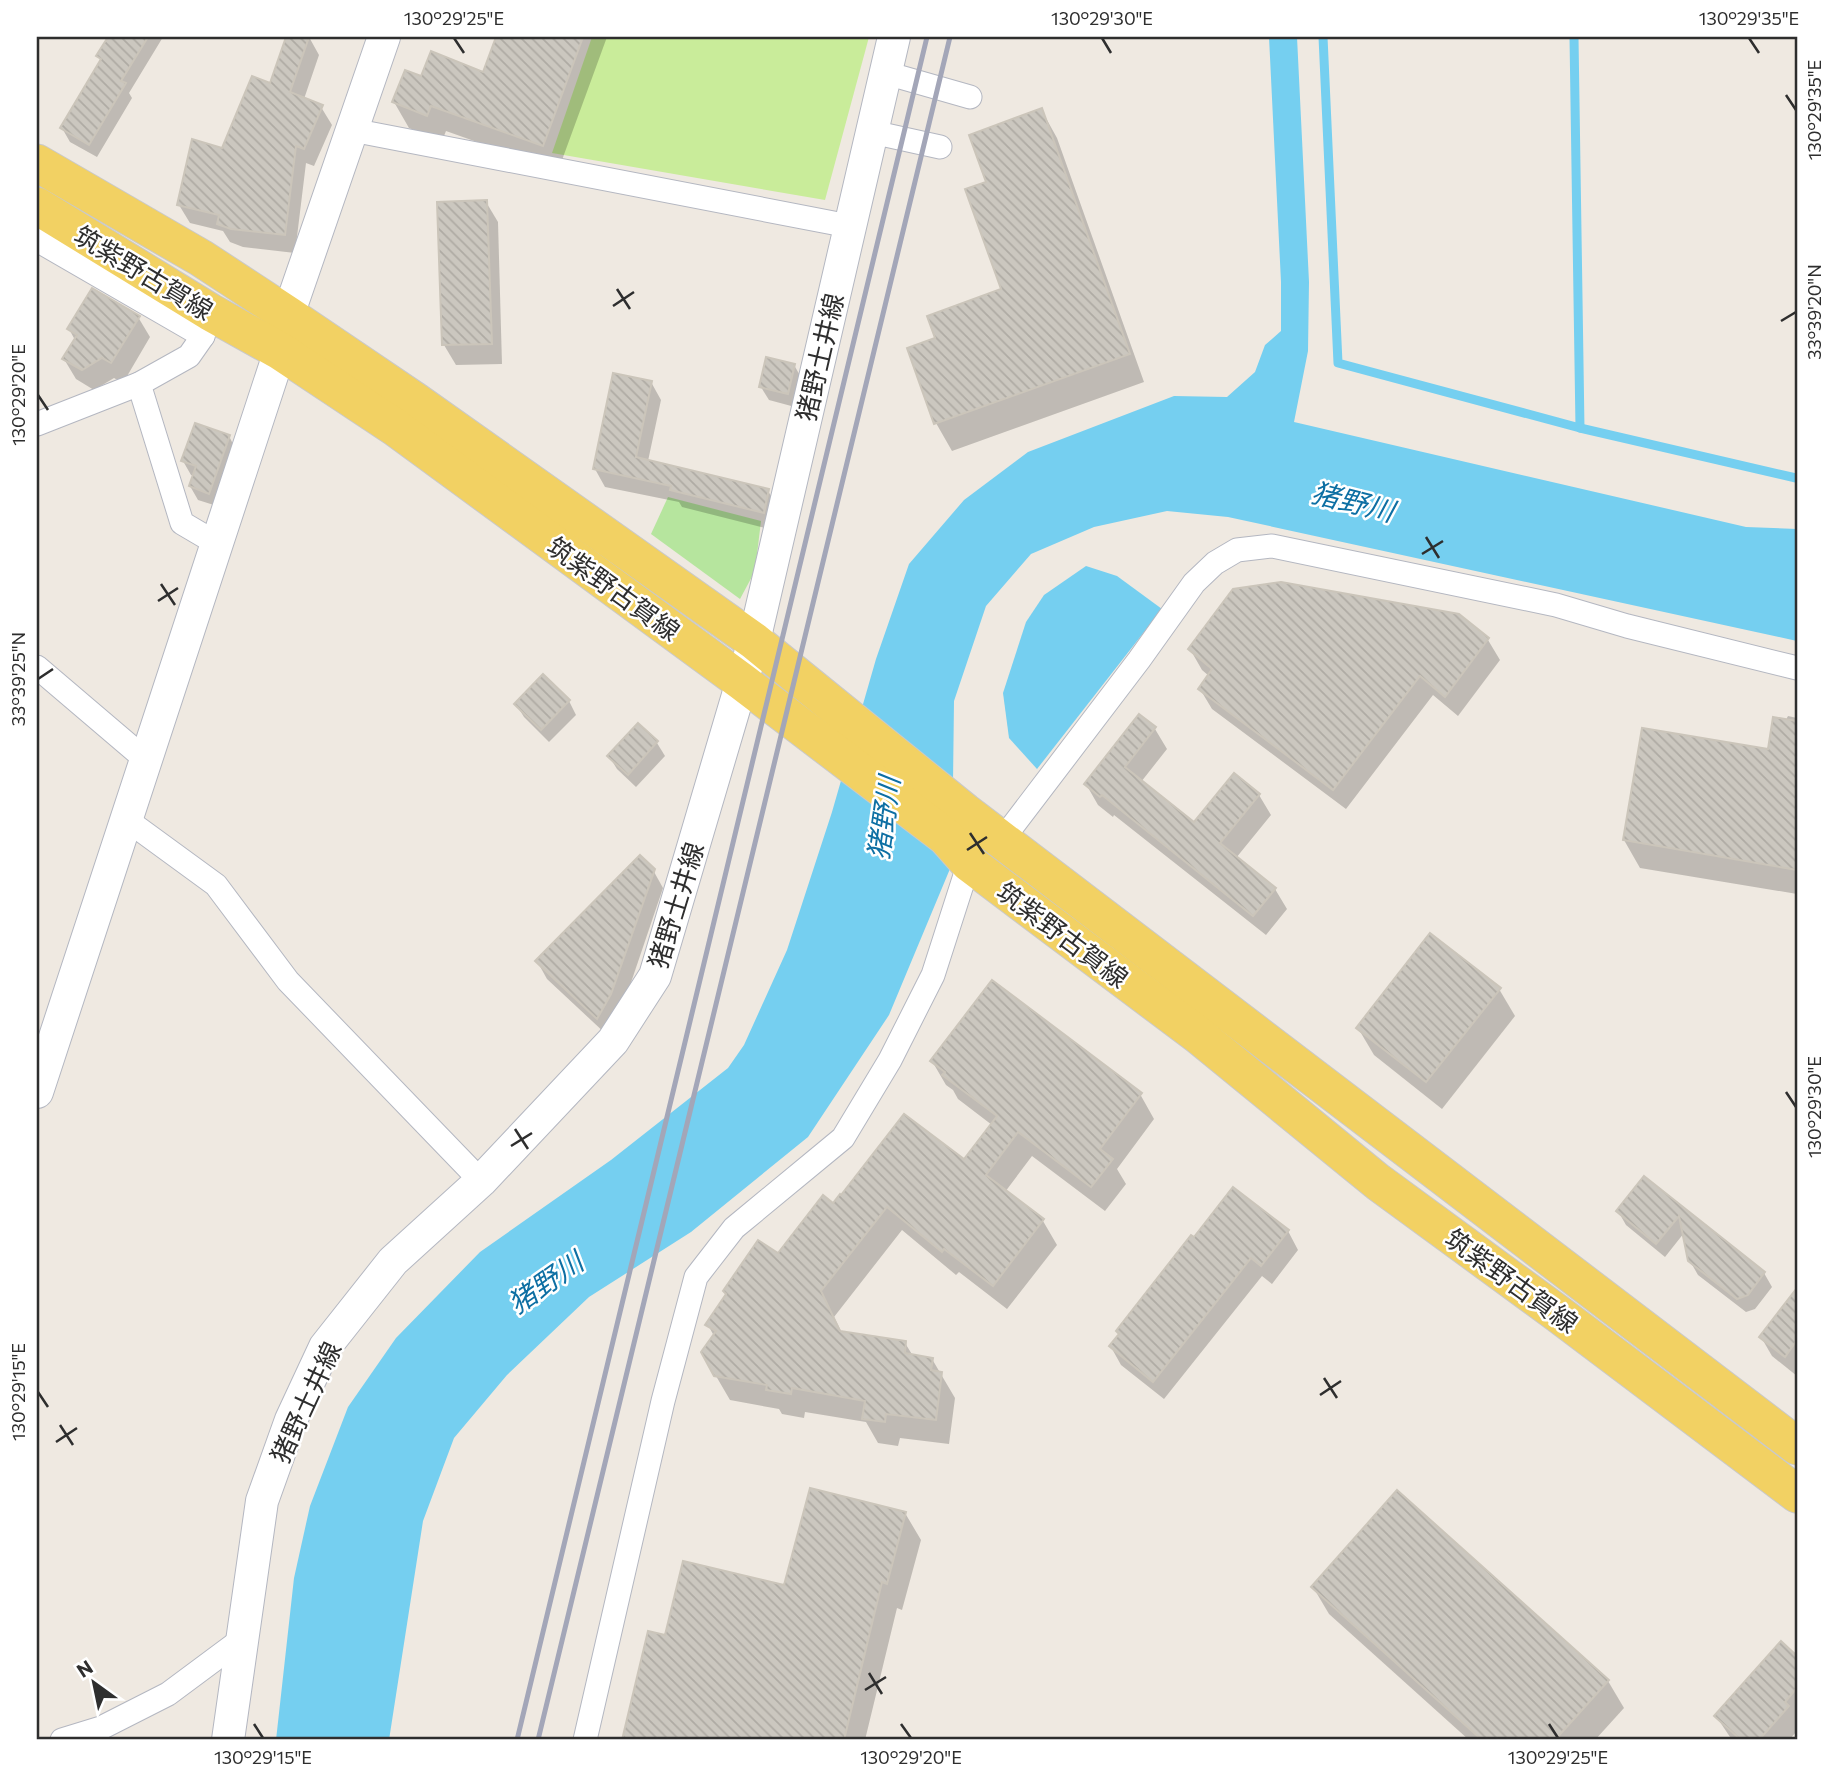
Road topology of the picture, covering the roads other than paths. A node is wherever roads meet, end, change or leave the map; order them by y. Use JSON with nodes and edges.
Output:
{"nodes":[{"id":1,"x":384,"y":37,"type":"edge"},
{"id":2,"x":894,"y":37,"type":"edge"},
{"id":3,"x":886,"y":73,"type":"junction"},
{"id":4,"x":970,"y":97,"type":"dead end"},
{"id":5,"x":352,"y":130,"type":"junction"},
{"id":6,"x":872,"y":132,"type":"junction"},
{"id":7,"x":940,"y":147,"type":"dead end"},
{"id":8,"x":37,"y":163,"type":"edge"},
{"id":9,"x":37,"y":206,"type":"edge"},
{"id":10,"x":849,"y":226,"type":"junction"},
{"id":11,"x":37,"y":240,"type":"edge"},
{"id":12,"x":288,"y":315,"type":"junction"},
{"id":13,"x":206,"y":324,"type":"junction"},
{"id":14,"x":279,"y":351,"type":"junction"},
{"id":15,"x":139,"y":384,"type":"junction"},
{"id":16,"x":37,"y":424,"type":"edge"},
{"id":17,"x":216,"y":543,"type":"junction"},
{"id":18,"x":754,"y":640,"type":"junction"},
{"id":19,"x":37,"y":667,"type":"edge"},
{"id":20,"x":1797,"y":668,"type":"edge"},
{"id":21,"x":741,"y":681,"type":"junction"},
{"id":22,"x":145,"y":759,"type":"junction"},
{"id":23,"x":127,"y":820,"type":"junction"},
{"id":24,"x":960,"y":837,"type":"junction"},
{"id":25,"x":1002,"y":839,"type":"junction"},
{"id":26,"x":37,"y":1089,"type":"edge"},
{"id":27,"x":481,"y":1181,"type":"junction"},
{"id":28,"x":1797,"y":1446,"type":"edge"},
{"id":29,"x":1797,"y":1494,"type":"edge"},
{"id":30,"x":242,"y":1639,"type":"junction"},
{"id":31,"x":62,"y":1740,"type":"edge"},
{"id":32,"x":228,"y":1740,"type":"edge"},
{"id":33,"x":585,"y":1740,"type":"edge"}],
"edges":[{"from":1,"to":5,"type":"main road"},
{"from":2,"to":3,"type":"main road","name":"猪野土井線"},
{"from":3,"to":4,"type":"street"},
{"from":3,"to":6,"type":"main road","name":"猪野土井線"},
{"from":5,"to":10,"type":"street"},
{"from":5,"to":12,"type":"main road"},
{"from":6,"to":7,"type":"street"},
{"from":6,"to":10,"type":"main road","name":"猪野土井線"},
{"from":8,"to":12,"type":"main road","name":"筑紫野古賀線"},
{"from":9,"to":13,"type":"main road","name":"筑紫野古賀線"},
{"from":10,"to":18,"type":"main road","name":"猪野土井線"},
{"from":11,"to":13,"type":"street"},
{"from":12,"to":14,"type":"main road"},
{"from":12,"to":18,"type":"main road","name":"筑紫野古賀線"},
{"from":13,"to":14,"type":"main road","name":"筑紫野古賀線"},
{"from":13,"to":15,"type":"street"},
{"from":14,"to":17,"type":"main road"},
{"from":14,"to":21,"type":"main road","name":"筑紫野古賀線"},
{"from":15,"to":16,"type":"street"},
{"from":15,"to":17,"type":"street"},
{"from":17,"to":22,"type":"main road"},
{"from":18,"to":21,"type":"main road","name":"猪野土井線"},
{"from":18,"to":24,"type":"main road","name":"筑紫野古賀線"},
{"from":19,"to":22,"type":"street"},
{"from":20,"to":25,"type":"street"},
{"from":21,"to":24,"type":"main road","name":"筑紫野古賀線"},
{"from":21,"to":27,"type":"main road","name":"猪野土井線"},
{"from":22,"to":23,"type":"main road"},
{"from":23,"to":26,"type":"main road"},
{"from":23,"to":27,"type":"street"},
{"from":24,"to":25,"type":"main road","name":"筑紫野古賀線"},
{"from":24,"to":29,"type":"main road","name":"筑紫野古賀線"},
{"from":24,"to":33,"type":"street"},
{"from":25,"to":28,"type":"main road","name":"筑紫野古賀線"},
{"from":27,"to":30,"type":"main road","name":"猪野土井線"},
{"from":30,"to":31,"type":"street"},
{"from":30,"to":32,"type":"main road","name":"猪野土井線"}]}
